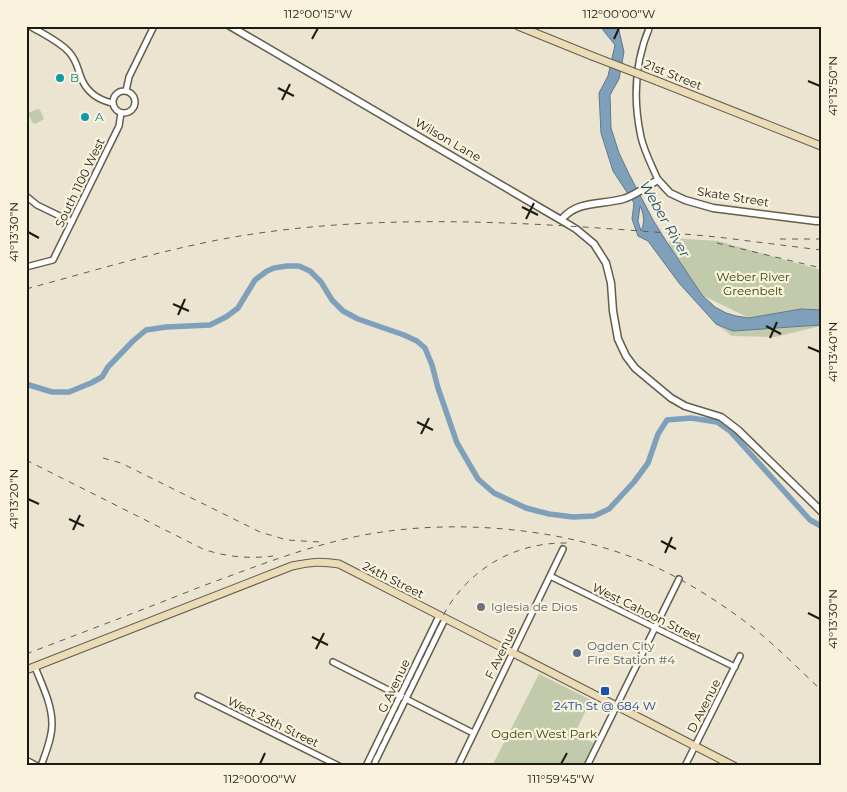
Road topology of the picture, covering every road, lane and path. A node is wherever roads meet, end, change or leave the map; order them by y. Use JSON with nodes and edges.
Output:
{"nodes":[{"id":1,"x":30,"y":26,"type":"edge"},
{"id":2,"x":154,"y":26,"type":"edge"},
{"id":3,"x":230,"y":26,"type":"edge"},
{"id":4,"x":518,"y":26,"type":"edge"},
{"id":5,"x":650,"y":26,"type":"edge"},
{"id":6,"x":126,"y":91,"type":"junction"},
{"id":7,"x":112,"y":103,"type":"junction"},
{"id":8,"x":121,"y":113,"type":"junction"},
{"id":9,"x":821,"y":146,"type":"edge"},
{"id":10,"x":658,"y":180,"type":"junction"},
{"id":11,"x":26,"y":196,"type":"edge"},
{"id":12,"x":561,"y":220,"type":"junction"},
{"id":13,"x":821,"y":221,"type":"edge"},
{"id":14,"x":72,"y":222,"type":"junction"},
{"id":15,"x":26,"y":267,"type":"edge"},
{"id":16,"x":818,"y":503,"type":"edge"},
{"id":17,"x":821,"y":511,"type":"edge"},
{"id":18,"x":563,"y":549,"type":"dead end"},
{"id":19,"x":550,"y":576,"type":"junction"},
{"id":20,"x":679,"y":579,"type":"dead end"},
{"id":21,"x":442,"y":617,"type":"junction"},
{"id":22,"x":655,"y":628,"type":"junction"},
{"id":23,"x":512,"y":653,"type":"junction"},
{"id":24,"x":740,"y":656,"type":"dead end"},
{"id":25,"x":333,"y":662,"type":"dead end"},
{"id":26,"x":36,"y":667,"type":"junction"},
{"id":27,"x":735,"y":667,"type":"junction"},
{"id":28,"x":26,"y":670,"type":"edge"},
{"id":29,"x":198,"y":696,"type":"dead end"},
{"id":30,"x":403,"y":698,"type":"junction"},
{"id":31,"x":617,"y":706,"type":"junction"},
{"id":32,"x":474,"y":733,"type":"junction"},
{"id":33,"x":695,"y":746,"type":"junction"},
{"id":34,"x":26,"y":760,"type":"edge"},
{"id":35,"x":37,"y":766,"type":"edge"},
{"id":36,"x":42,"y":766,"type":"edge"},
{"id":37,"x":338,"y":766,"type":"edge"},
{"id":38,"x":366,"y":766,"type":"edge"},
{"id":39,"x":373,"y":766,"type":"edge"},
{"id":40,"x":458,"y":766,"type":"edge"},
{"id":41,"x":587,"y":766,"type":"edge"},
{"id":42,"x":685,"y":766,"type":"edge"},
{"id":43,"x":734,"y":766,"type":"edge"}],
"edges":[{"from":1,"to":7,"type":"street"},
{"from":2,"to":6,"type":"street"},
{"from":3,"to":12,"type":"street","name":"Wilson Lane"},
{"from":4,"to":9,"type":"main road","name":"21st Street","bridge":true},
{"from":5,"to":10,"type":"street","name":"Skate Street"},
{"from":6,"to":7,"type":"street"},
{"from":6,"to":8,"type":"street"},
{"from":7,"to":8,"type":"street"},
{"from":8,"to":14,"type":"street","name":"South 1100 West"},
{"from":10,"to":12,"type":"street"},
{"from":10,"to":13,"type":"street","name":"Skate Street"},
{"from":11,"to":14,"type":"street"},
{"from":12,"to":16,"type":"street","name":"Wilson Lane"},
{"from":14,"to":15,"type":"street","name":"South 1100 West"},
{"from":16,"to":17,"type":"street","name":"Wilson Lane"},
{"from":18,"to":19,"type":"street","name":"F Avenue"},
{"from":19,"to":22,"type":"street","name":"West Cahoon Street"},
{"from":19,"to":23,"type":"street","name":"F Avenue"},
{"from":20,"to":22,"type":"street"},
{"from":21,"to":23,"type":"main road","name":"24th Street"},
{"from":21,"to":26,"type":"main road","name":"24th Street"},
{"from":21,"to":30,"type":"street","name":"G Avenue"},
{"from":22,"to":27,"type":"street","name":"West Cahoon Street"},
{"from":22,"to":31,"type":"street"},
{"from":23,"to":31,"type":"main road","name":"24th Street"},
{"from":23,"to":32,"type":"street","name":"F Avenue"},
{"from":24,"to":27,"type":"street","name":"D Avenue"},
{"from":25,"to":30,"type":"street"},
{"from":26,"to":28,"type":"main road","name":"24th Street"},
{"from":26,"to":36,"type":"street"},
{"from":27,"to":33,"type":"street","name":"D Avenue"},
{"from":29,"to":37,"type":"street","name":"West 25th Street"},
{"from":30,"to":32,"type":"street"},
{"from":30,"to":38,"type":"street","name":"G Avenue"},
{"from":30,"to":39,"type":"street","name":"G Avenue"},
{"from":31,"to":33,"type":"main road","name":"24th Street"},
{"from":31,"to":41,"type":"street"},
{"from":32,"to":40,"type":"street","name":"F Avenue"},
{"from":33,"to":42,"type":"street","name":"D Avenue"},
{"from":33,"to":43,"type":"main road","name":"24th Street"},
{"from":34,"to":35,"type":"street"}]}
